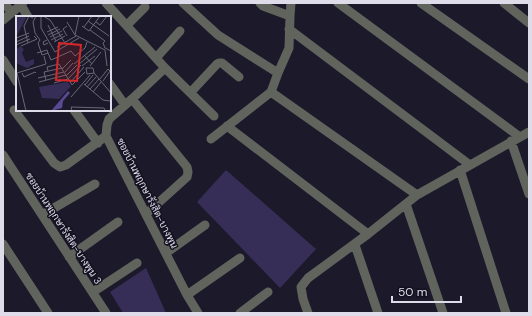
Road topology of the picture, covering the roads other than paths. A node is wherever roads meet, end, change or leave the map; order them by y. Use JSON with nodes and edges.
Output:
{"nodes":[{"id":1,"x":3,"y":3,"type":"edge"},
{"id":2,"x":106,"y":3,"type":"edge"},
{"id":3,"x":183,"y":3,"type":"edge"},
{"id":4,"x":260,"y":3,"type":"edge"},
{"id":5,"x":291,"y":3,"type":"edge"},
{"id":6,"x":338,"y":3,"type":"edge"},
{"id":7,"x":421,"y":3,"type":"edge"},
{"id":8,"x":504,"y":3,"type":"edge"},
{"id":9,"x":22,"y":4,"type":"edge"},
{"id":10,"x":145,"y":7,"type":"dead end"},
{"id":11,"x":12,"y":12,"type":"junction"},
{"id":12,"x":28,"y":16,"type":"edge"},
{"id":13,"x":290,"y":16,"type":"junction"},
{"id":14,"x":3,"y":20,"type":"edge"},
{"id":15,"x":529,"y":23,"type":"edge"},
{"id":16,"x":127,"y":25,"type":"junction"},
{"id":17,"x":289,"y":29,"type":"junction"},
{"id":18,"x":180,"y":31,"type":"dead end"},
{"id":19,"x":156,"y":58,"type":"junction"},
{"id":20,"x":3,"y":60,"type":"edge"},
{"id":21,"x":165,"y":68,"type":"junction"},
{"id":22,"x":278,"y":73,"type":"junction"},
{"id":23,"x":239,"y":77,"type":"dead end"},
{"id":24,"x":529,"y":79,"type":"edge"},
{"id":25,"x":16,"y":80,"type":"edge"},
{"id":26,"x":111,"y":85,"type":"edge"},
{"id":27,"x":191,"y":92,"type":"junction"},
{"id":28,"x":271,"y":92,"type":"junction"},
{"id":29,"x":129,"y":102,"type":"junction"},
{"id":30,"x":14,"y":110,"type":"dead end"},
{"id":31,"x":75,"y":111,"type":"edge"},
{"id":32,"x":214,"y":116,"type":"dead end"},
{"id":33,"x":227,"y":126,"type":"junction"},
{"id":34,"x":529,"y":132,"type":"edge"},
{"id":35,"x":106,"y":136,"type":"junction"},
{"id":36,"x":520,"y":137,"type":"junction"},
{"id":37,"x":211,"y":139,"type":"dead end"},
{"id":38,"x":511,"y":141,"type":"junction"},
{"id":39,"x":98,"y":142,"type":"junction"},
{"id":40,"x":3,"y":155,"type":"edge"},
{"id":41,"x":470,"y":165,"type":"junction"},
{"id":42,"x":460,"y":170,"type":"junction"},
{"id":43,"x":95,"y":184,"type":"dead end"},
{"id":44,"x":529,"y":194,"type":"edge"},
{"id":45,"x":417,"y":195,"type":"junction"},
{"id":46,"x":406,"y":204,"type":"junction"},
{"id":47,"x":146,"y":214,"type":"junction"},
{"id":48,"x":42,"y":215,"type":"junction"},
{"id":49,"x":118,"y":222,"type":"dead end"},
{"id":50,"x":205,"y":225,"type":"dead end"},
{"id":51,"x":368,"y":234,"type":"junction"},
{"id":52,"x":3,"y":244,"type":"edge"},
{"id":53,"x":355,"y":245,"type":"junction"},
{"id":54,"x":166,"y":253,"type":"junction"},
{"id":55,"x":69,"y":257,"type":"junction"},
{"id":56,"x":240,"y":258,"type":"dead end"},
{"id":57,"x":137,"y":263,"type":"dead end"},
{"id":58,"x":93,"y":292,"type":"junction"},
{"id":59,"x":268,"y":292,"type":"dead end"},
{"id":60,"x":187,"y":295,"type":"junction"},
{"id":61,"x":48,"y":313,"type":"edge"},
{"id":62,"x":106,"y":313,"type":"edge"},
{"id":63,"x":198,"y":313,"type":"edge"},
{"id":64,"x":240,"y":313,"type":"edge"},
{"id":65,"x":308,"y":313,"type":"edge"},
{"id":66,"x":378,"y":313,"type":"edge"},
{"id":67,"x":443,"y":313,"type":"edge"},
{"id":68,"x":506,"y":313,"type":"edge"}],
"edges":[{"from":1,"to":11,"type":"street"},
{"from":2,"to":16,"type":"street"},
{"from":3,"to":22,"type":"street"},
{"from":4,"to":13,"type":"street"},
{"from":5,"to":13,"type":"street"},
{"from":6,"to":36,"type":"street"},
{"from":7,"to":24,"type":"street"},
{"from":8,"to":15,"type":"street"},
{"from":9,"to":11,"type":"street"},
{"from":9,"to":12,"type":"street"},
{"from":10,"to":16,"type":"street"},
{"from":11,"to":14,"type":"street"},
{"from":13,"to":17,"type":"street"},
{"from":16,"to":19,"type":"street"},
{"from":17,"to":22,"type":"street"},
{"from":17,"to":41,"type":"street"},
{"from":18,"to":19,"type":"street"},
{"from":19,"to":21,"type":"street"},
{"from":20,"to":25,"type":"street"},
{"from":21,"to":27,"type":"street"},
{"from":21,"to":29,"type":"street","name":"ซอยบ้านพฤกษารังสิต-บางพูน"},
{"from":22,"to":28,"type":"street"},
{"from":23,"to":27,"type":"street"},
{"from":26,"to":29,"type":"street"},
{"from":27,"to":32,"type":"street"},
{"from":28,"to":33,"type":"street"},
{"from":28,"to":45,"type":"street"},
{"from":29,"to":35,"type":"street","name":"ซอยบ้านพฤกษารังสิต-บางพูน"},
{"from":29,"to":47,"type":"street"},
{"from":30,"to":39,"type":"street"},
{"from":31,"to":39,"type":"street"},
{"from":33,"to":37,"type":"street"},
{"from":33,"to":51,"type":"street"},
{"from":34,"to":36,"type":"street"},
{"from":35,"to":39,"type":"street"},
{"from":35,"to":47,"type":"street","name":"ซอยบ้านพฤกษารังสิต-บางพูน"},
{"from":36,"to":38,"type":"street"},
{"from":38,"to":41,"type":"street"},
{"from":38,"to":44,"type":"street"},
{"from":40,"to":48,"type":"street","name":"ซอยบ้านพฤกษารังสิต-บางพูน 3"},
{"from":41,"to":42,"type":"street"},
{"from":42,"to":45,"type":"street"},
{"from":42,"to":68,"type":"street"},
{"from":43,"to":48,"type":"street"},
{"from":45,"to":46,"type":"street"},
{"from":46,"to":51,"type":"street"},
{"from":46,"to":67,"type":"street"},
{"from":47,"to":54,"type":"street","name":"ซอยบ้านพฤกษารังสิต-บางพูน"},
{"from":48,"to":55,"type":"street","name":"ซอยบ้านพฤกษารังสิต-บางพูน 3"},
{"from":49,"to":55,"type":"street"},
{"from":50,"to":54,"type":"street"},
{"from":51,"to":53,"type":"street"},
{"from":52,"to":61,"type":"street"},
{"from":53,"to":65,"type":"street"},
{"from":53,"to":66,"type":"street"},
{"from":54,"to":60,"type":"street","name":"ซอยบ้านพฤกษารังสิต-บางพูน"},
{"from":55,"to":58,"type":"street","name":"ซอยบ้านพฤกษารังสิต-บางพูน 3"},
{"from":56,"to":60,"type":"street"},
{"from":57,"to":58,"type":"street"},
{"from":58,"to":62,"type":"street","name":"ซอยบ้านพฤกษารังสิต-บางพูน 3"},
{"from":59,"to":64,"type":"street"},
{"from":60,"to":63,"type":"street","name":"ซอยบ้านพฤกษารังสิต-บางพูน"}]}
